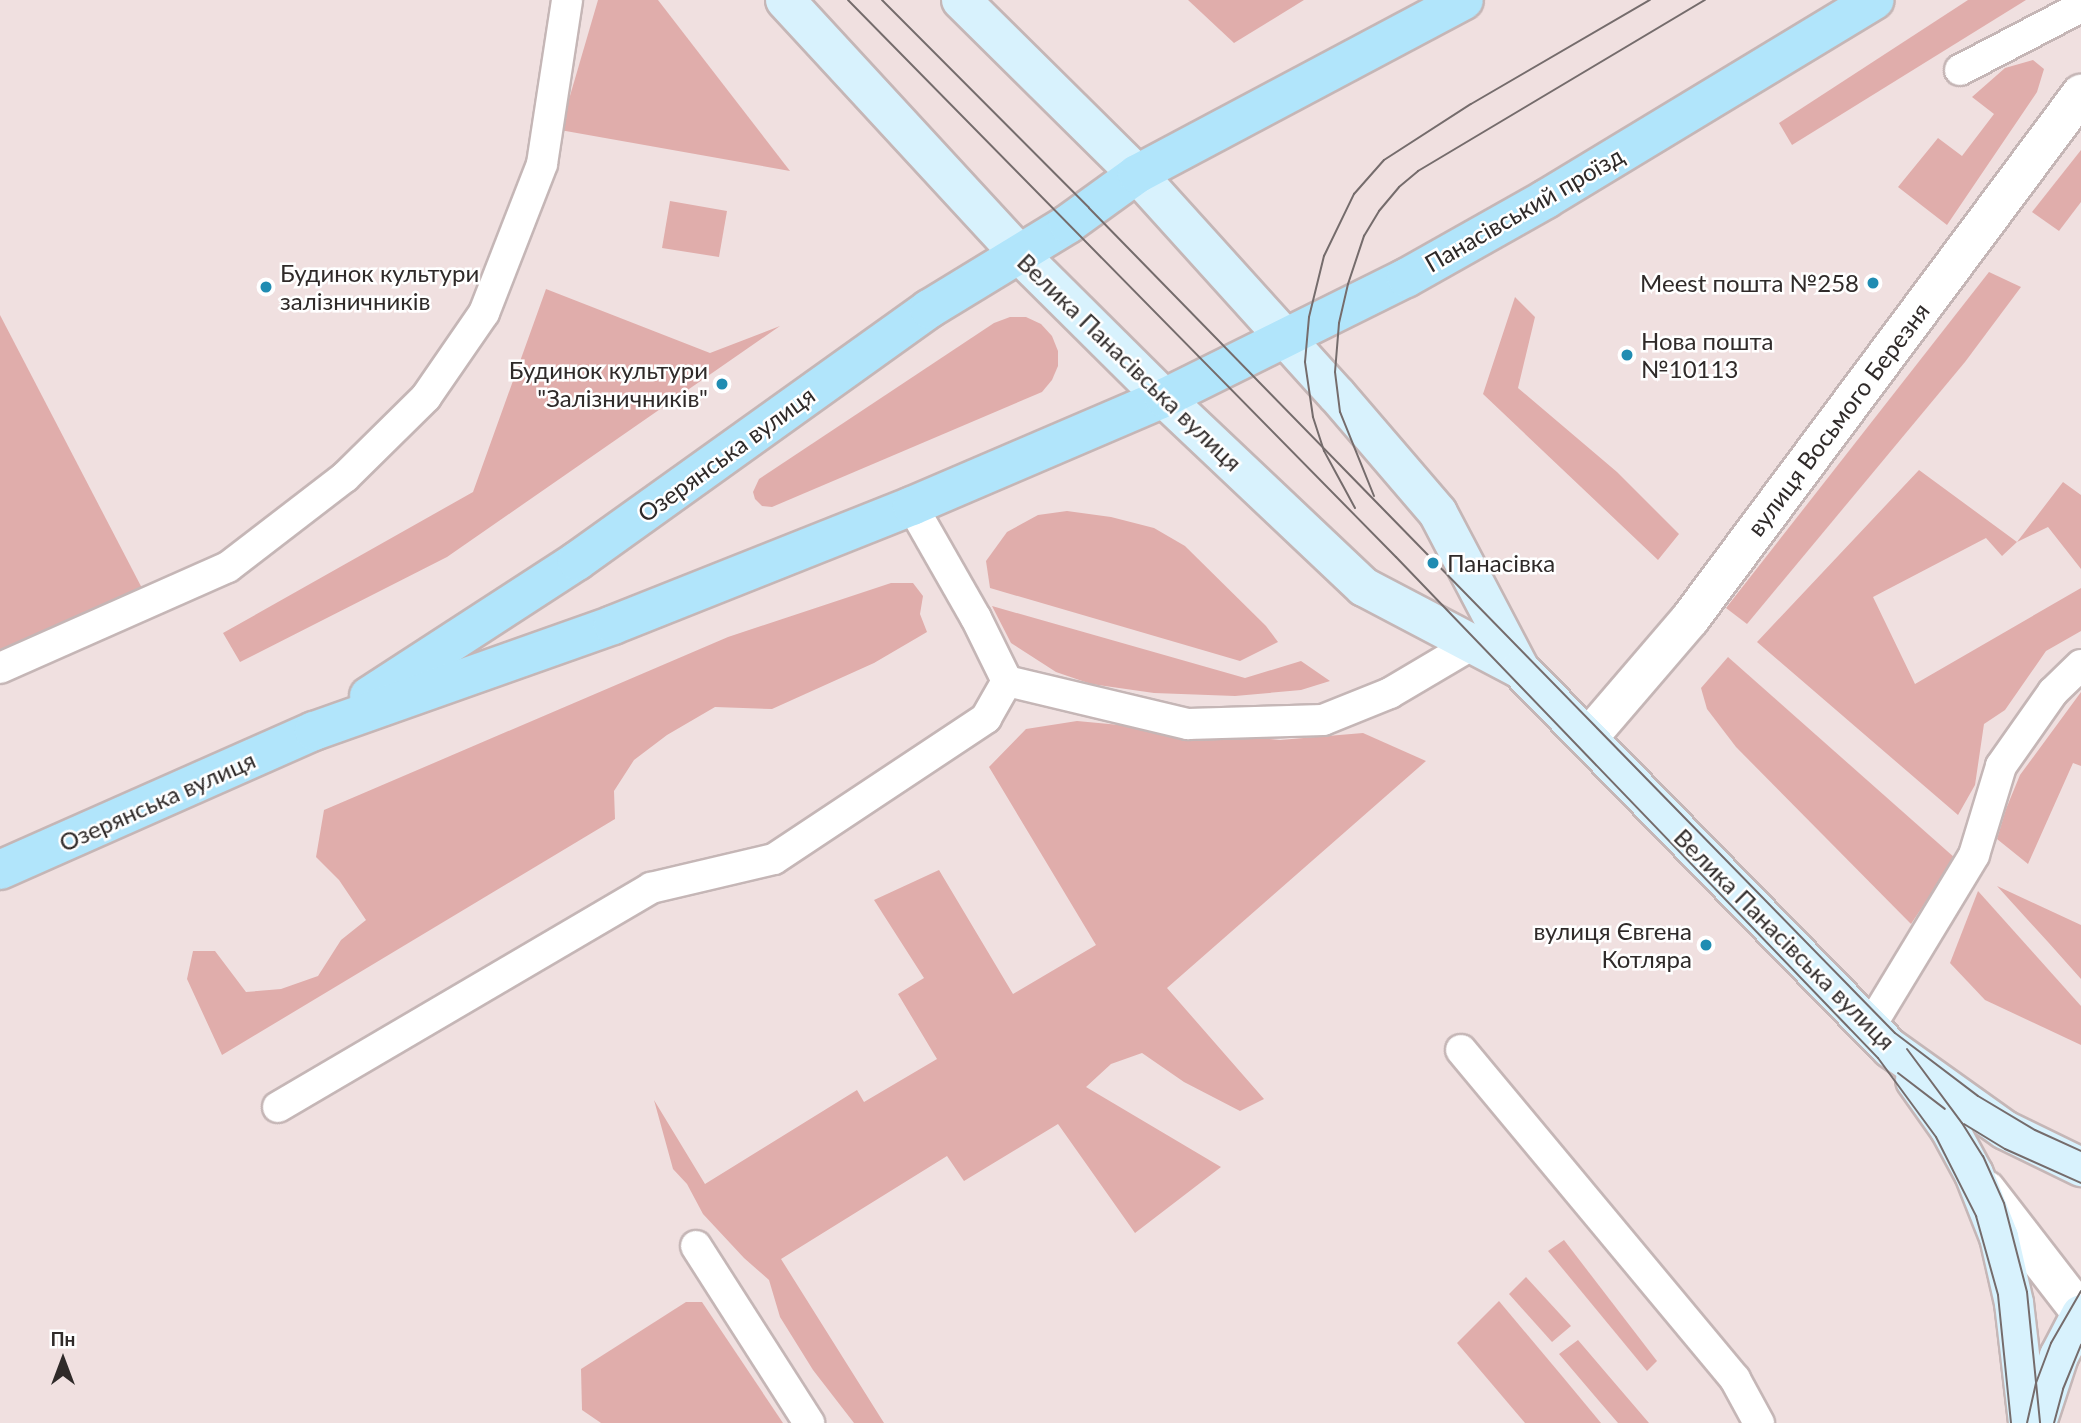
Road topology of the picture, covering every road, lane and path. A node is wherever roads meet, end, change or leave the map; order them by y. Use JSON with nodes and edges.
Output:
{"nodes":[{"id":1,"x":567,"y":0,"type":"edge"},
{"id":2,"x":785,"y":0,"type":"edge"},
{"id":3,"x":961,"y":0,"type":"edge"},
{"id":4,"x":1464,"y":0,"type":"edge"},
{"id":5,"x":1874,"y":0,"type":"edge"},
{"id":6,"x":2081,"y":8,"type":"edge"},
{"id":7,"x":1827,"y":12,"type":"edge"},
{"id":8,"x":1960,"y":70,"type":"dead end"},
{"id":9,"x":2081,"y":94,"type":"edge"},
{"id":10,"x":1137,"y":174,"type":"junction"},
{"id":11,"x":1020,"y":254,"type":"junction"},
{"id":12,"x":1285,"y":341,"type":"junction"},
{"id":13,"x":1164,"y":398,"type":"junction"},
{"id":14,"x":912,"y":506,"type":"junction"},
{"id":15,"x":1473,"y":644,"type":"junction"},
{"id":16,"x":2081,"y":665,"type":"edge"},
{"id":17,"x":0,"y":668,"type":"edge"},
{"id":18,"x":1520,"y":669,"type":"junction"},
{"id":19,"x":1007,"y":681,"type":"junction"},
{"id":20,"x":314,"y":731,"type":"junction"},
{"id":21,"x":1588,"y":738,"type":"junction"},
{"id":22,"x":8,"y":866,"type":"edge"},
{"id":23,"x":1880,"y":1037,"type":"junction"},
{"id":24,"x":1461,"y":1050,"type":"dead end"},
{"id":25,"x":278,"y":1107,"type":"dead end"},
{"id":26,"x":2081,"y":1167,"type":"edge"},
{"id":27,"x":1974,"y":1174,"type":"junction"},
{"id":28,"x":696,"y":1247,"type":"dead end"},
{"id":29,"x":2081,"y":1314,"type":"edge"},
{"id":30,"x":809,"y":1423,"type":"edge"},
{"id":31,"x":1759,"y":1423,"type":"edge"},
{"id":32,"x":2028,"y":1423,"type":"edge"},
{"id":33,"x":2037,"y":1423,"type":"edge"}],
"edges":[{"from":1,"to":17,"type":"lane"},
{"from":2,"to":11,"type":"main road","name":"Велика Панасівська вулиця"},
{"from":3,"to":10,"type":"main road","name":"Велика Панасівська вулиця"},
{"from":4,"to":10,"type":"main road"},
{"from":5,"to":7,"type":"main road","name":"Панасівський проїзд"},
{"from":6,"to":8,"type":"lane"},
{"from":7,"to":12,"type":"main road","name":"Панасівський проїзд"},
{"from":9,"to":21,"type":"street","name":"вулиця Восьмого Березня"},
{"from":10,"to":11,"type":"main road","name":"Озерянська вулиця"},
{"from":10,"to":12,"type":"main road","name":"Велика Панасівська вулиця"},
{"from":11,"to":13,"type":"main road","name":"Велика Панасівська вулиця"},
{"from":11,"to":20,"type":"main road","name":"Озерянська вулиця"},
{"from":12,"to":13,"type":"main road","name":"Панасівський проїзд"},
{"from":12,"to":18,"type":"main road","name":"Велика Панасівська вулиця"},
{"from":13,"to":14,"type":"main road","name":"Озерянська вулиця"},
{"from":13,"to":15,"type":"main road","name":"Велика Панасівська вулиця"},
{"from":14,"to":19,"type":"lane"},
{"from":14,"to":20,"type":"main road","name":"Озерянська вулиця"},
{"from":15,"to":18,"type":"main road","name":"Велика Панасівська вулиця"},
{"from":15,"to":19,"type":"lane"},
{"from":16,"to":23,"type":"lane"},
{"from":18,"to":21,"type":"main road","name":"Велика Панасівська вулиця"},
{"from":19,"to":25,"type":"lane"},
{"from":20,"to":22,"type":"main road","name":"Озерянська вулиця"},
{"from":21,"to":23,"type":"main road","name":"Велика Панасівська вулиця"},
{"from":23,"to":26,"type":"main road","name":"Велика Панасівська вулиця"},
{"from":23,"to":27,"type":"main road"},
{"from":24,"to":31,"type":"lane"},
{"from":27,"to":29,"type":"street"},
{"from":27,"to":32,"type":"main road"},
{"from":28,"to":30,"type":"lane"},
{"from":29,"to":33,"type":"main road"}]}
